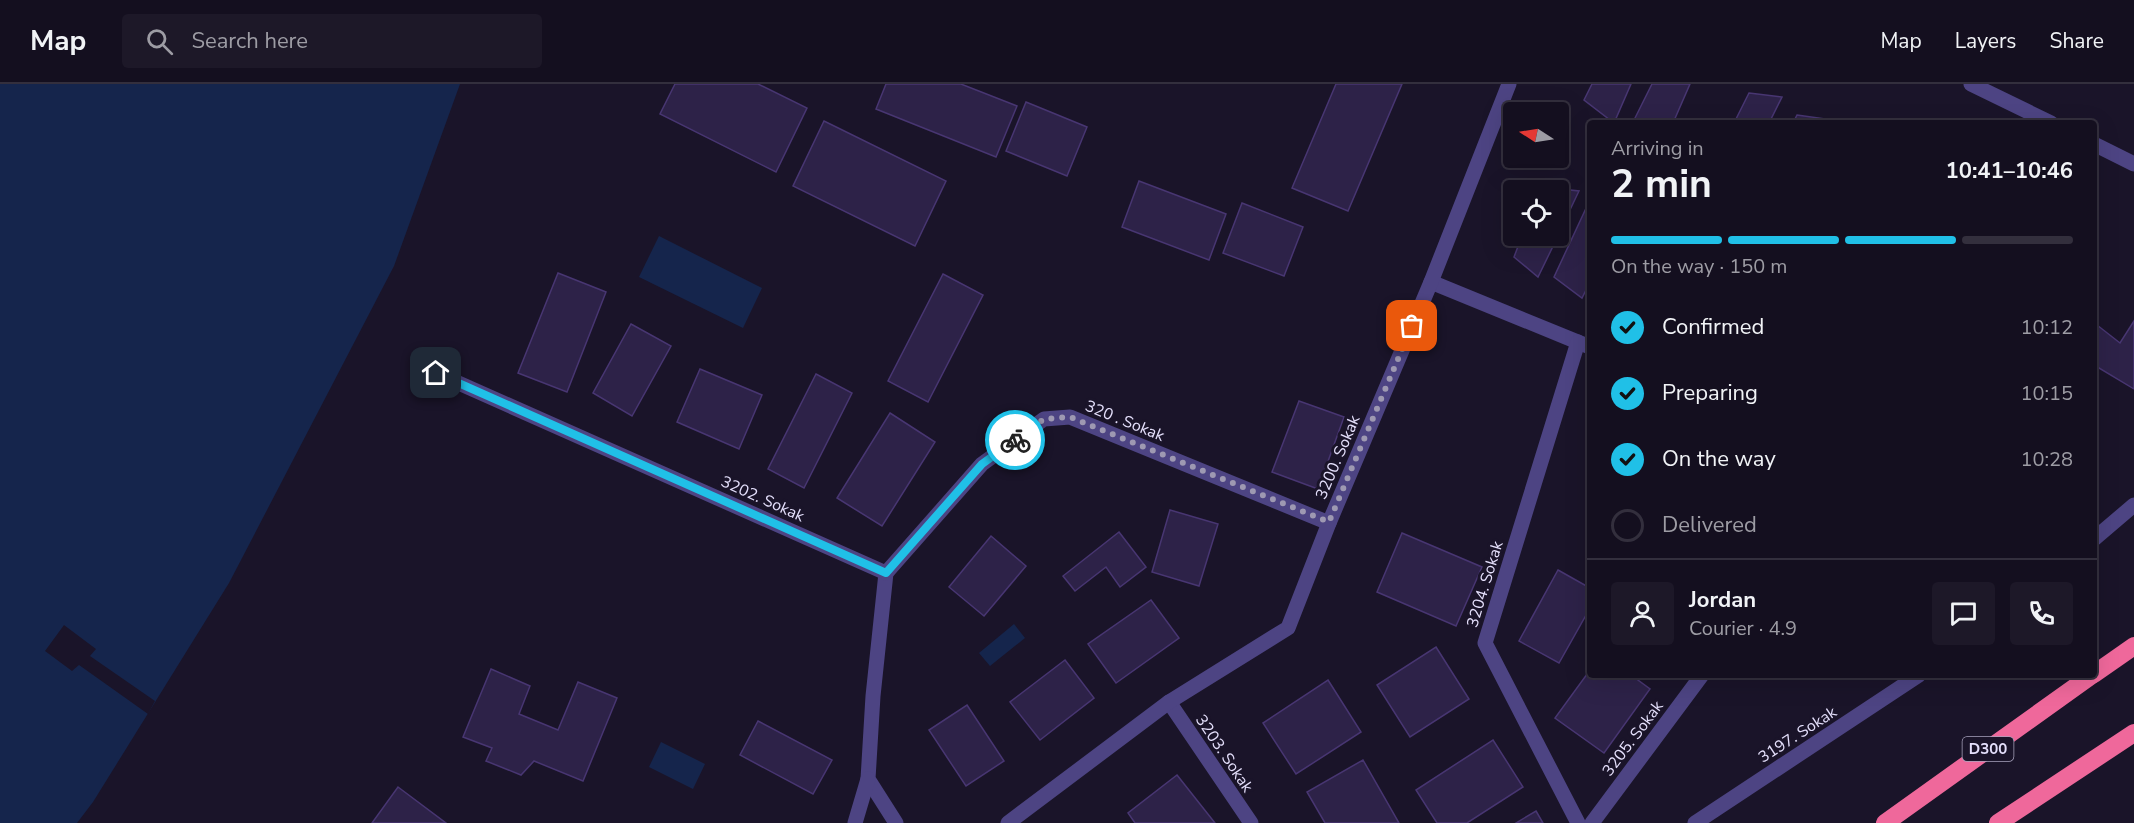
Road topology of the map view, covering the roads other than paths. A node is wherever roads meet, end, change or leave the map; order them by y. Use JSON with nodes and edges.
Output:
{"nodes":[{"id":1,"x":1509,"y":84,"type":"edge"},
{"id":2,"x":1971,"y":84,"type":"edge"},
{"id":3,"x":2045,"y":120,"type":"edge"},
{"id":4,"x":2097,"y":146,"type":"edge"},
{"id":5,"x":2134,"y":164,"type":"edge"},
{"id":6,"x":1431,"y":282,"type":"junction"},
{"id":7,"x":1584,"y":345,"type":"edge"},
{"id":8,"x":436,"y":373,"type":"dead end"},
{"id":9,"x":2134,"y":505,"type":"edge"},
{"id":10,"x":1329,"y":522,"type":"junction"},
{"id":11,"x":2097,"y":536,"type":"edge"},
{"id":12,"x":886,"y":573,"type":"junction"},
{"id":13,"x":2134,"y":646,"type":"edge"},
{"id":14,"x":2097,"y":671,"type":"edge"},
{"id":15,"x":1700,"y":678,"type":"edge"},
{"id":16,"x":1914,"y":678,"type":"edge"},
{"id":17,"x":2087,"y":678,"type":"edge"},
{"id":18,"x":1169,"y":702,"type":"junction"},
{"id":19,"x":2134,"y":733,"type":"edge"},
{"id":20,"x":868,"y":779,"type":"junction"},
{"id":21,"x":855,"y":823,"type":"edge"},
{"id":22,"x":896,"y":823,"type":"edge"},
{"id":23,"x":1008,"y":823,"type":"edge"},
{"id":24,"x":1251,"y":823,"type":"edge"},
{"id":25,"x":1578,"y":823,"type":"edge"},
{"id":26,"x":1592,"y":823,"type":"edge"},
{"id":27,"x":1695,"y":823,"type":"edge"},
{"id":28,"x":1885,"y":823,"type":"edge"},
{"id":29,"x":1998,"y":823,"type":"edge"}],
"edges":[{"from":1,"to":6,"type":"street","name":"3200. Sokak"},
{"from":2,"to":3,"type":"street"},
{"from":4,"to":5,"type":"street"},
{"from":6,"to":7,"type":"street"},
{"from":6,"to":10,"type":"street","name":"3200. Sokak"},
{"from":7,"to":25,"type":"street","name":"3204. Sokak"},
{"from":8,"to":12,"type":"street","name":"3202. Sokak"},
{"from":9,"to":11,"type":"street"},
{"from":10,"to":12,"type":"street","name":"320 . Sokak"},
{"from":10,"to":18,"type":"street","name":"3200. Sokak"},
{"from":12,"to":20,"type":"street"},
{"from":13,"to":14,"type":"highway","number":"D300"},
{"from":15,"to":26,"type":"street","name":"3205. Sokak"},
{"from":16,"to":27,"type":"street","name":"3197. Sokak"},
{"from":17,"to":28,"type":"highway","number":"D300"},
{"from":18,"to":23,"type":"street","name":"3200. Sokak"},
{"from":18,"to":24,"type":"street","name":"3203. Sokak"},
{"from":19,"to":29,"type":"highway"},
{"from":20,"to":21,"type":"street"},
{"from":20,"to":22,"type":"street"}]}
